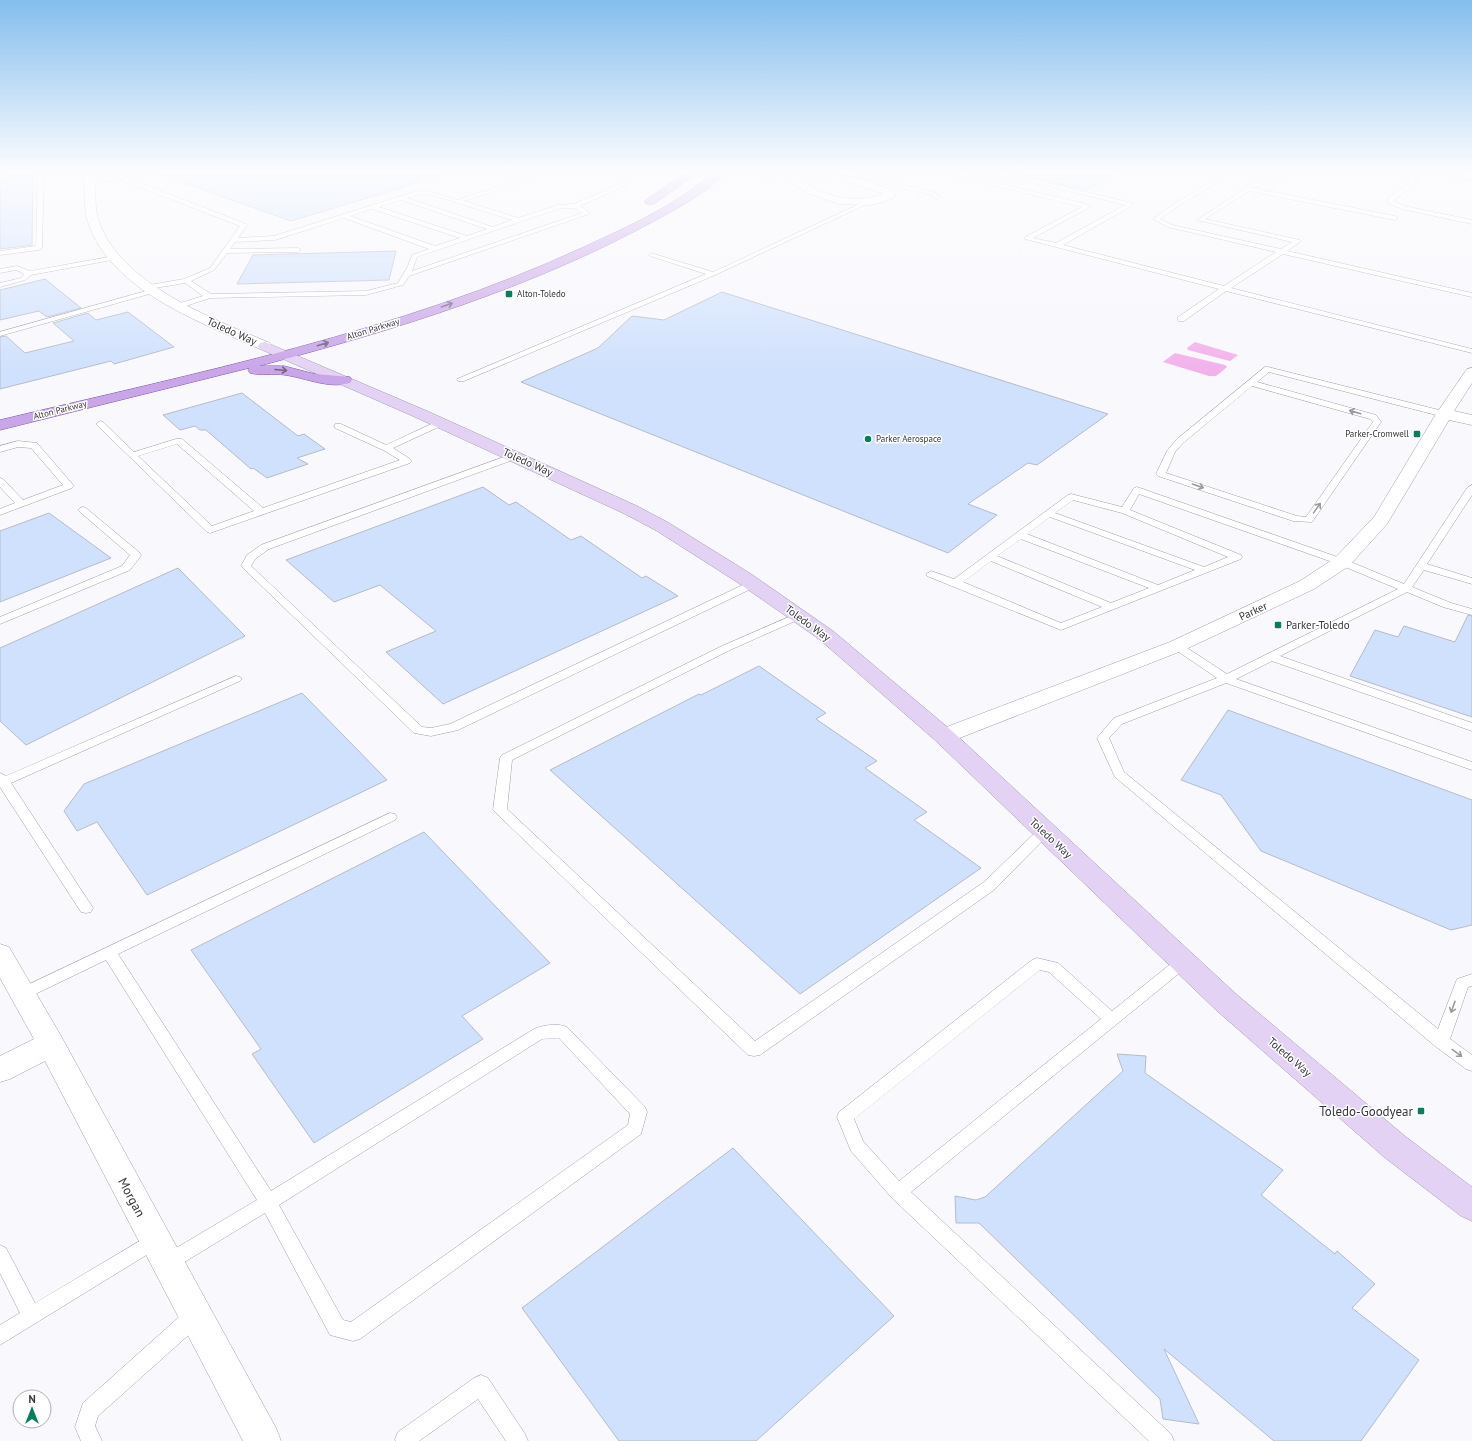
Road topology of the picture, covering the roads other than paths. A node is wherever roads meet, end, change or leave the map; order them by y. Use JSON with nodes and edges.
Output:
{"nodes":[{"id":1,"x":39,"y":237,"type":"edge"},
{"id":2,"x":100,"y":237,"type":"edge"},
{"id":3,"x":234,"y":237,"type":"edge"},
{"id":4,"x":278,"y":237,"type":"edge"},
{"id":5,"x":403,"y":237,"type":"edge"},
{"id":6,"x":516,"y":237,"type":"edge"},
{"id":7,"x":614,"y":237,"type":"edge"},
{"id":8,"x":792,"y":237,"type":"edge"},
{"id":9,"x":1028,"y":237,"type":"edge"},
{"id":10,"x":1072,"y":237,"type":"edge"},
{"id":11,"x":1220,"y":237,"type":"edge"},
{"id":12,"x":1280,"y":237,"type":"edge"},
{"id":13,"x":467,"y":238,"type":"edge"},
{"id":14,"x":232,"y":240,"type":"junction"},
{"id":15,"x":1056,"y":246,"type":"junction"},
{"id":16,"x":436,"y":249,"type":"junction"},
{"id":17,"x":298,"y":250,"type":"dead end"},
{"id":18,"x":225,"y":251,"type":"junction"},
{"id":19,"x":1282,"y":251,"type":"junction"},
{"id":20,"x":0,"y":253,"type":"edge"},
{"id":21,"x":652,"y":255,"type":"dead end"},
{"id":22,"x":115,"y":258,"type":"junction"},
{"id":23,"x":0,"y":271,"type":"edge"},
{"id":24,"x":29,"y":273,"type":"junction"},
{"id":25,"x":713,"y":274,"type":"junction"},
{"id":26,"x":406,"y":275,"type":"junction"},
{"id":27,"x":186,"y":281,"type":"junction"},
{"id":28,"x":0,"y":285,"type":"edge"},
{"id":29,"x":1224,"y":288,"type":"junction"},
{"id":30,"x":152,"y":289,"type":"junction"},
{"id":31,"x":1472,"y":295,"type":"edge"},
{"id":32,"x":209,"y":296,"type":"junction"},
{"id":33,"x":417,"y":303,"type":"dead end"},
{"id":34,"x":180,"y":306,"type":"junction"},
{"id":35,"x":1181,"y":319,"type":"dead end"},
{"id":36,"x":0,"y":334,"type":"edge"},
{"id":37,"x":265,"y":346,"type":"junction"},
{"id":38,"x":1472,"y":351,"type":"edge"},
{"id":39,"x":286,"y":354,"type":"junction"},
{"id":40,"x":182,"y":366,"type":"dead end"},
{"id":41,"x":1472,"y":372,"type":"edge"},
{"id":42,"x":461,"y":379,"type":"dead end"},
{"id":43,"x":345,"y":380,"type":"junction"},
{"id":44,"x":1251,"y":383,"type":"junction"},
{"id":45,"x":119,"y":396,"type":"junction"},
{"id":46,"x":1444,"y":414,"type":"junction"},
{"id":47,"x":1472,"y":420,"type":"edge"},
{"id":48,"x":440,"y":423,"type":"junction"},
{"id":49,"x":100,"y":424,"type":"dead end"},
{"id":50,"x":0,"y":425,"type":"edge"},
{"id":51,"x":338,"y":426,"type":"dead end"},
{"id":52,"x":386,"y":448,"type":"junction"},
{"id":53,"x":0,"y":449,"type":"edge"},
{"id":54,"x":132,"y":455,"type":"junction"},
{"id":55,"x":515,"y":456,"type":"junction"},
{"id":56,"x":0,"y":481,"type":"edge"},
{"id":57,"x":1472,"y":488,"type":"edge"},
{"id":58,"x":21,"y":504,"type":"junction"},
{"id":59,"x":83,"y":510,"type":"dead end"},
{"id":60,"x":1125,"y":511,"type":"junction"},
{"id":61,"x":0,"y":512,"type":"edge"},
{"id":62,"x":261,"y":512,"type":"junction"},
{"id":63,"x":1048,"y":514,"type":"junction"},
{"id":64,"x":1021,"y":534,"type":"junction"},
{"id":65,"x":990,"y":557,"type":"junction"},
{"id":66,"x":1342,"y":562,"type":"junction"},
{"id":67,"x":1422,"y":566,"type":"junction"},
{"id":68,"x":1204,"y":570,"type":"junction"},
{"id":69,"x":931,"y":574,"type":"dead end"},
{"id":70,"x":1472,"y":581,"type":"edge"},
{"id":71,"x":955,"y":583,"type":"junction"},
{"id":72,"x":753,"y":584,"type":"junction"},
{"id":73,"x":1158,"y":588,"type":"junction"},
{"id":74,"x":1406,"y":589,"type":"junction"},
{"id":75,"x":1111,"y":607,"type":"junction"},
{"id":76,"x":1472,"y":612,"type":"edge"},
{"id":77,"x":798,"y":616,"type":"junction"},
{"id":78,"x":0,"y":621,"type":"edge"},
{"id":79,"x":1177,"y":646,"type":"junction"},
{"id":80,"x":1272,"y":657,"type":"junction"},
{"id":81,"x":236,"y":679,"type":"dead end"},
{"id":82,"x":1226,"y":679,"type":"junction"},
{"id":83,"x":1472,"y":727,"type":"edge"},
{"id":84,"x":944,"y":736,"type":"junction"},
{"id":85,"x":1472,"y":766,"type":"edge"},
{"id":86,"x":1,"y":780,"type":"edge"},
{"id":87,"x":390,"y":817,"type":"dead end"},
{"id":88,"x":1045,"y":832,"type":"junction"},
{"id":89,"x":86,"y":908,"type":"dead end"},
{"id":90,"x":109,"y":952,"type":"junction"},
{"id":91,"x":0,"y":954,"type":"edge"},
{"id":92,"x":1183,"y":962,"type":"junction"},
{"id":93,"x":1472,"y":980,"type":"edge"},
{"id":94,"x":22,"y":994,"type":"junction"},
{"id":95,"x":1112,"y":1020,"type":"junction"},
{"id":96,"x":1441,"y":1041,"type":"junction"},
{"id":97,"x":51,"y":1044,"type":"junction"},
{"id":98,"x":1472,"y":1064,"type":"edge"},
{"id":99,"x":0,"y":1070,"type":"edge"},
{"id":100,"x":898,"y":1192,"type":"junction"},
{"id":101,"x":269,"y":1203,"type":"junction"},
{"id":102,"x":1472,"y":1206,"type":"edge"},
{"id":103,"x":161,"y":1252,"type":"junction"},
{"id":104,"x":0,"y":1254,"type":"edge"},
{"id":105,"x":32,"y":1316,"type":"junction"},
{"id":106,"x":195,"y":1316,"type":"junction"},
{"id":107,"x":0,"y":1336,"type":"edge"},
{"id":108,"x":92,"y":1441,"type":"edge"},
{"id":109,"x":262,"y":1441,"type":"edge"},
{"id":110,"x":407,"y":1441,"type":"edge"},
{"id":111,"x":518,"y":1441,"type":"edge"},
{"id":112,"x":1164,"y":1441,"type":"edge"}],
"edges":[{"from":1,"to":20,"type":"lane"},
{"from":2,"to":22,"type":"street","name":"Toledo Way"},
{"from":3,"to":14,"type":"lane"},
{"from":4,"to":14,"type":"lane"},
{"from":5,"to":16,"type":"lane"},
{"from":6,"to":26,"type":"lane"},
{"from":39,"to":7,"type":"main road","name":"Alton Parkway","one_way":true},
{"from":8,"to":25,"type":"lane"},
{"from":9,"to":15,"type":"lane"},
{"from":10,"to":15,"type":"lane"},
{"from":11,"to":19,"type":"lane"},
{"from":12,"to":19,"type":"lane"},
{"from":13,"to":16,"type":"lane"},
{"from":14,"to":18,"type":"lane"},
{"from":15,"to":29,"type":"lane"},
{"from":16,"to":26,"type":"lane"},
{"from":17,"to":18,"type":"lane"},
{"from":18,"to":27,"type":"lane"},
{"from":19,"to":29,"type":"lane"},
{"from":19,"to":31,"type":"lane"},
{"from":21,"to":25,"type":"lane"},
{"from":22,"to":24,"type":"lane"},
{"from":22,"to":30,"type":"street","name":"Toledo Way"},
{"from":23,"to":24,"type":"lane"},
{"from":24,"to":28,"type":"lane"},
{"from":25,"to":42,"type":"lane"},
{"from":26,"to":32,"type":"lane"},
{"from":27,"to":30,"type":"lane"},
{"from":27,"to":32,"type":"lane"},
{"from":29,"to":35,"type":"lane"},
{"from":29,"to":38,"type":"lane"},
{"from":30,"to":34,"type":"street","name":"Toledo Way"},
{"from":30,"to":36,"type":"lane"},
{"from":32,"to":34,"type":"lane"},
{"from":33,"to":37,"type":"main road","name":"Alton Parkway"},
{"from":34,"to":37,"type":"street","name":"Toledo Way"},
{"from":37,"to":39,"type":"main road","name":"Toledo Way"},
{"from":37,"to":40,"type":"main road","name":"Alton Parkway"},
{"from":39,"to":43,"type":"main road","name":"Toledo Way"},
{"from":39,"to":45,"type":"main road","name":"Alton Parkway"},
{"from":41,"to":46,"type":"street","name":"Parker"},
{"from":45,"to":43,"type":"main road","one_way":true},
{"from":43,"to":48,"type":"main road","name":"Toledo Way"},
{"from":44,"to":44,"type":"lane","one_way":true},
{"from":44,"to":46,"type":"lane"},
{"from":45,"to":50,"type":"main road","name":"Alton Parkway"},
{"from":46,"to":47,"type":"street"},
{"from":46,"to":66,"type":"street","name":"Parker"},
{"from":48,"to":52,"type":"lane"},
{"from":48,"to":55,"type":"main road","name":"Toledo Way"},
{"from":49,"to":54,"type":"lane"},
{"from":51,"to":52,"type":"lane"},
{"from":52,"to":62,"type":"lane"},
{"from":53,"to":58,"type":"lane"},
{"from":54,"to":62,"type":"lane"},
{"from":54,"to":62,"type":"lane"},
{"from":55,"to":72,"type":"main road","name":"Toledo Way"},
{"from":55,"to":72,"type":"lane"},
{"from":56,"to":58,"type":"lane"},
{"from":57,"to":67,"type":"lane"},
{"from":58,"to":61,"type":"lane"},
{"from":59,"to":78,"type":"lane"},
{"from":60,"to":63,"type":"lane"},
{"from":60,"to":66,"type":"lane"},
{"from":60,"to":68,"type":"lane"},
{"from":63,"to":64,"type":"lane"},
{"from":63,"to":68,"type":"lane"},
{"from":64,"to":65,"type":"lane"},
{"from":64,"to":73,"type":"lane"},
{"from":65,"to":71,"type":"lane"},
{"from":65,"to":75,"type":"lane"},
{"from":66,"to":74,"type":"lane"},
{"from":66,"to":79,"type":"street","name":"Parker"},
{"from":67,"to":70,"type":"lane"},
{"from":67,"to":74,"type":"lane"},
{"from":68,"to":73,"type":"lane"},
{"from":69,"to":71,"type":"lane"},
{"from":71,"to":75,"type":"lane"},
{"from":72,"to":77,"type":"main road","name":"Toledo Way"},
{"from":73,"to":75,"type":"lane"},
{"from":74,"to":76,"type":"lane"},
{"from":74,"to":80,"type":"lane"},
{"from":77,"to":84,"type":"main road","name":"Toledo Way"},
{"from":77,"to":88,"type":"lane"},
{"from":79,"to":82,"type":"lane"},
{"from":79,"to":84,"type":"street","name":"Parker"},
{"from":80,"to":82,"type":"lane"},
{"from":80,"to":83,"type":"lane"},
{"from":81,"to":86,"type":"lane"},
{"from":82,"to":85,"type":"lane"},
{"from":82,"to":96,"type":"lane"},
{"from":84,"to":88,"type":"main road","name":"Toledo Way"},
{"from":86,"to":89,"type":"lane"},
{"from":87,"to":90,"type":"lane"},
{"from":88,"to":92,"type":"main road","name":"Toledo Way"},
{"from":90,"to":94,"type":"lane"},
{"from":90,"to":101,"type":"lane"},
{"from":91,"to":94,"type":"street","name":"Morgan"},
{"from":92,"to":95,"type":"lane"},
{"from":92,"to":102,"type":"main road","name":"Toledo Way"},
{"from":93,"to":96,"type":"lane","one_way":true},
{"from":94,"to":97,"type":"street","name":"Morgan"},
{"from":95,"to":100,"type":"lane"},
{"from":95,"to":100,"type":"lane"},
{"from":96,"to":98,"type":"lane","one_way":true},
{"from":97,"to":99,"type":"street"},
{"from":97,"to":103,"type":"street","name":"Morgan"},
{"from":100,"to":112,"type":"lane"},
{"from":101,"to":101,"type":"lane"},
{"from":101,"to":103,"type":"lane"},
{"from":103,"to":105,"type":"lane"},
{"from":103,"to":106,"type":"street","name":"Morgan"},
{"from":104,"to":105,"type":"lane"},
{"from":105,"to":107,"type":"lane"},
{"from":106,"to":108,"type":"lane"},
{"from":106,"to":109,"type":"street","name":"Morgan"},
{"from":110,"to":111,"type":"lane"}]}
